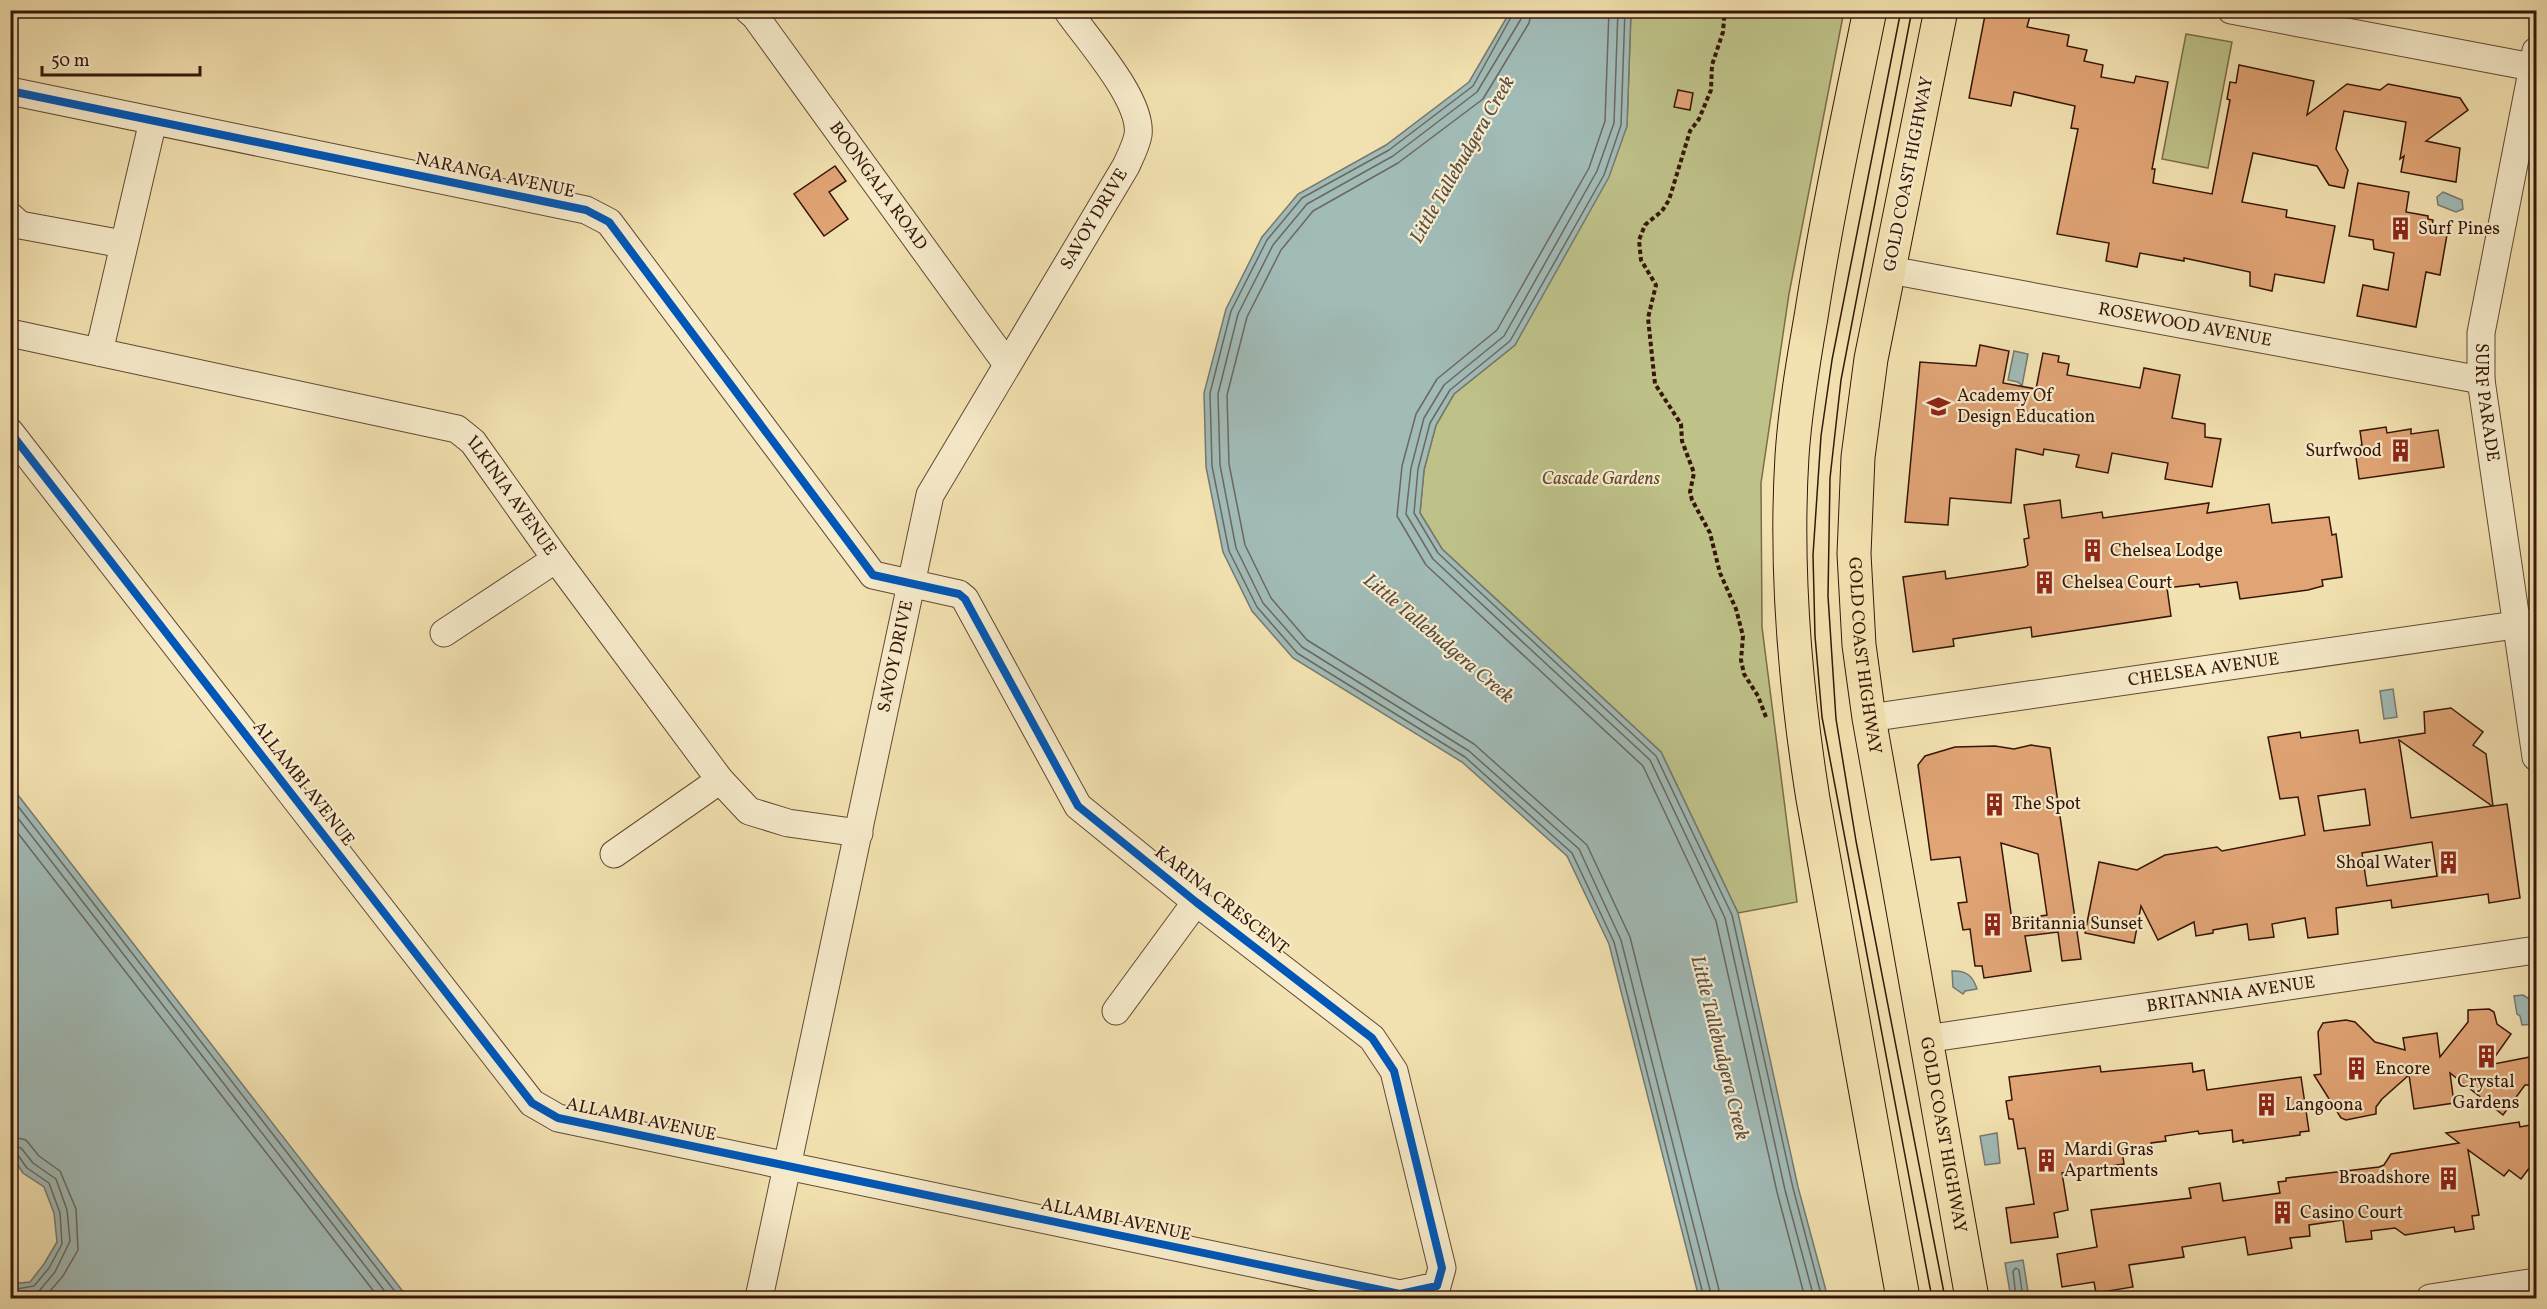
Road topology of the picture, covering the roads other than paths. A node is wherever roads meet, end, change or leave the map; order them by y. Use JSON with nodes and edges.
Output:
{"nodes":[{"id":1,"x":748,"y":10,"type":"edge"},
{"id":2,"x":1067,"y":10,"type":"edge"},
{"id":3,"x":1870,"y":10,"type":"edge"},
{"id":4,"x":1941,"y":10,"type":"edge"},
{"id":5,"x":2231,"y":10,"type":"edge"},
{"id":6,"x":2534,"y":59,"type":"edge"},
{"id":7,"x":10,"y":92,"type":"edge"},
{"id":8,"x":153,"y":121,"type":"junction"},
{"id":9,"x":10,"y":216,"type":"edge"},
{"id":10,"x":123,"y":244,"type":"junction"},
{"id":11,"x":1890,"y":270,"type":"junction"},
{"id":12,"x":10,"y":333,"type":"edge"},
{"id":13,"x":99,"y":352,"type":"junction"},
{"id":14,"x":1006,"y":364,"type":"junction"},
{"id":15,"x":2481,"y":380,"type":"junction"},
{"id":16,"x":10,"y":432,"type":"edge"},
{"id":17,"x":556,"y":559,"type":"junction"},
{"id":18,"x":910,"y":583,"type":"junction"},
{"id":19,"x":2527,"y":624,"type":"edge"},
{"id":20,"x":444,"y":633,"type":"dead end"},
{"id":21,"x":1869,"y":718,"type":"junction"},
{"id":22,"x":2536,"y":757,"type":"edge"},
{"id":23,"x":720,"y":780,"type":"junction"},
{"id":24,"x":859,"y":833,"type":"junction"},
{"id":25,"x":614,"y":854,"type":"dead end"},
{"id":26,"x":1196,"y":902,"type":"junction"},
{"id":27,"x":2536,"y":950,"type":"edge"},
{"id":28,"x":1116,"y":1011,"type":"dead end"},
{"id":29,"x":1925,"y":1039,"type":"junction"},
{"id":30,"x":789,"y":1167,"type":"junction"},
{"id":31,"x":2536,"y":1282,"type":"edge"},
{"id":32,"x":1437,"y":1286,"type":"joint"},
{"id":33,"x":759,"y":1299,"type":"edge"},
{"id":34,"x":1903,"y":1299,"type":"edge"},
{"id":35,"x":1972,"y":1299,"type":"edge"},
{"id":36,"x":2430,"y":1299,"type":"edge"}],
"edges":[{"from":1,"to":14,"type":"street","name":"BOONGALA ROAD"},
{"from":2,"to":14,"type":"street","name":"SAVOY DRIVE"},
{"from":3,"to":34,"type":"highway"},
{"from":4,"to":11,"type":"highway","name":"GOLD COAST HIGHWAY"},
{"from":5,"to":6,"type":"street"},
{"from":6,"to":15,"type":"street","name":"SURF PARADE"},
{"from":7,"to":8,"type":"street","name":"NARANGA AVENUE"},
{"from":8,"to":10,"type":"street"},
{"from":8,"to":18,"type":"street","name":"NARANGA AVENUE"},
{"from":9,"to":10,"type":"street"},
{"from":10,"to":13,"type":"street"},
{"from":11,"to":15,"type":"street","name":"ROSEWOOD AVENUE"},
{"from":11,"to":21,"type":"highway","name":"GOLD COAST HIGHWAY"},
{"from":12,"to":13,"type":"street","name":"ILKINIA AVENUE"},
{"from":13,"to":17,"type":"street","name":"ILKINIA AVENUE"},
{"from":14,"to":18,"type":"street","name":"SAVOY DRIVE"},
{"from":15,"to":19,"type":"street","name":"SURF PARADE"},
{"from":16,"to":30,"type":"street","name":"ALLAMBI AVENUE"},
{"from":17,"to":20,"type":"street"},
{"from":17,"to":23,"type":"street","name":"ILKINIA AVENUE"},
{"from":18,"to":24,"type":"street","name":"SAVOY DRIVE"},
{"from":18,"to":26,"type":"street","name":"KARINA CRESCENT"},
{"from":19,"to":21,"type":"street","name":"CHELSEA AVENUE"},
{"from":19,"to":22,"type":"street","name":"SURF PARADE"},
{"from":21,"to":29,"type":"highway","name":"GOLD COAST HIGHWAY"},
{"from":23,"to":24,"type":"street","name":"ILKINIA AVENUE"},
{"from":23,"to":25,"type":"street"},
{"from":24,"to":30,"type":"street","name":"SAVOY DRIVE"},
{"from":26,"to":28,"type":"street"},
{"from":26,"to":32,"type":"street","name":"KARINA CRESCENT"},
{"from":27,"to":29,"type":"street","name":"BRITANNIA AVENUE"},
{"from":29,"to":35,"type":"highway","name":"GOLD COAST HIGHWAY"},
{"from":30,"to":32,"type":"street","name":"ALLAMBI AVENUE"},
{"from":30,"to":33,"type":"street","name":"SAVOY DRIVE"},
{"from":31,"to":36,"type":"street"}]}
